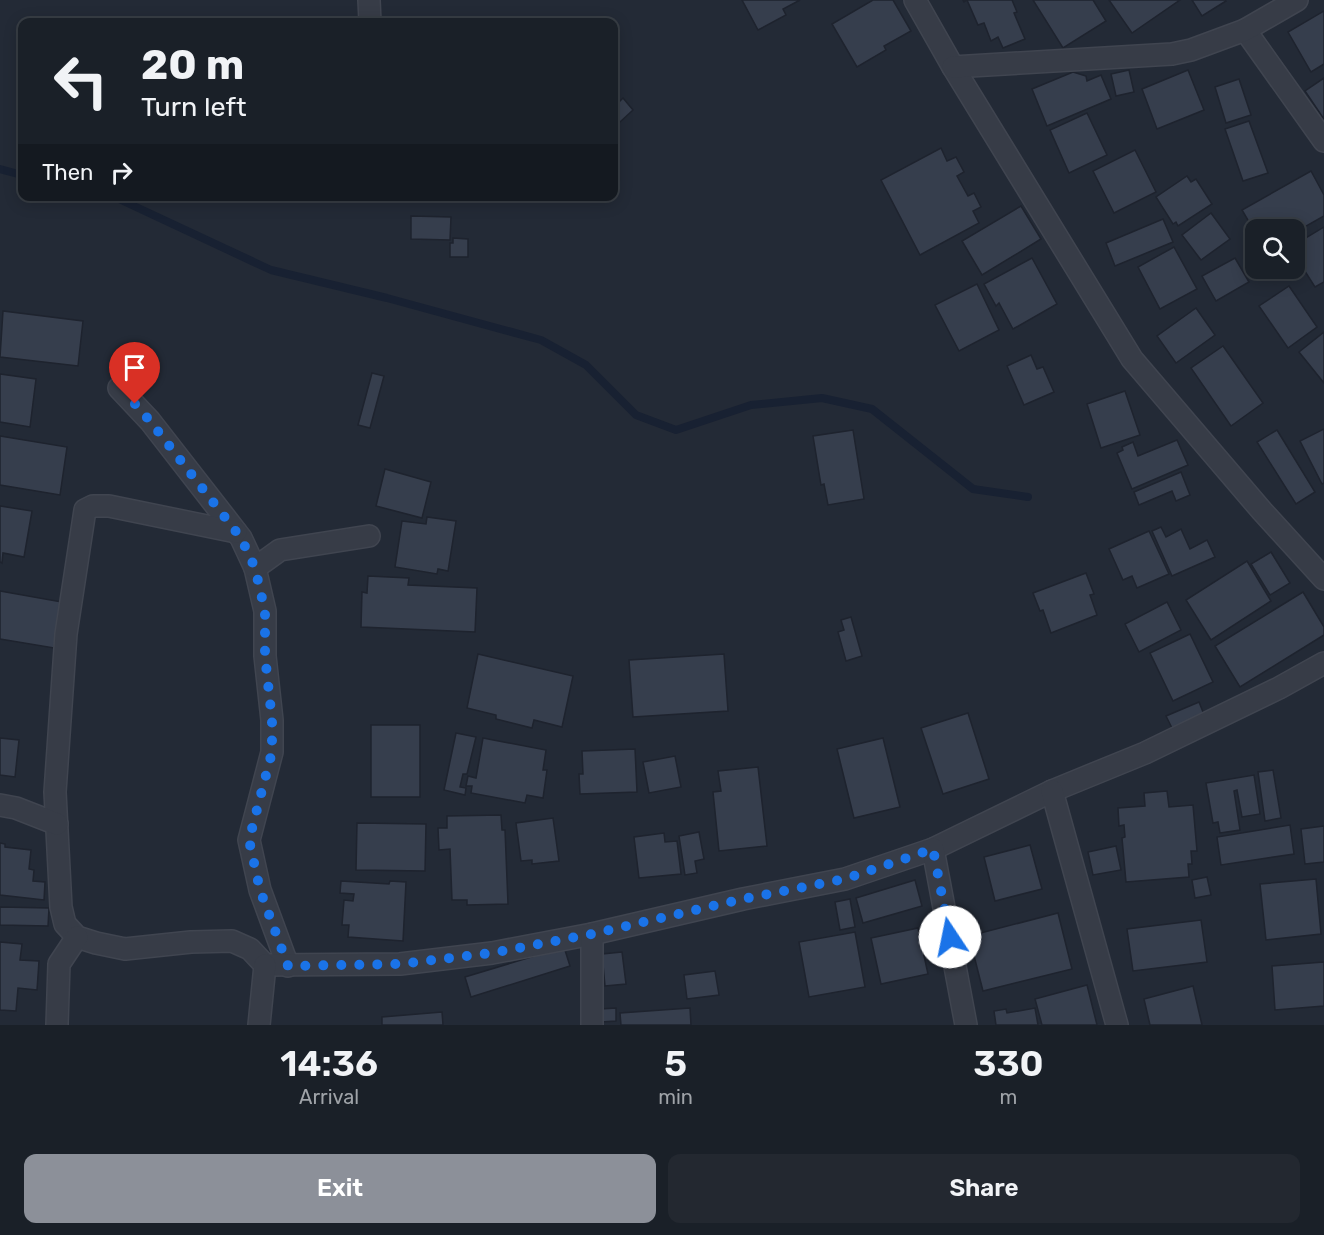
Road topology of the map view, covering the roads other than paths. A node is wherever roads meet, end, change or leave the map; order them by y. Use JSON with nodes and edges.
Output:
{"nodes":[{"id":1,"x":369,"y":0,"type":"edge"},
{"id":2,"x":915,"y":0,"type":"edge"},
{"id":3,"x":1297,"y":0,"type":"edge"},
{"id":4,"x":370,"y":18,"type":"edge"},
{"id":5,"x":1245,"y":30,"type":"junction"},
{"id":6,"x":953,"y":67,"type":"junction"},
{"id":7,"x":1324,"y":141,"type":"edge"},
{"id":8,"x":120,"y":388,"type":"dead end"},
{"id":9,"x":236,"y":532,"type":"junction"},
{"id":10,"x":369,"y":536,"type":"dead end"},
{"id":11,"x":255,"y":568,"type":"junction"},
{"id":12,"x":1324,"y":579,"type":"edge"},
{"id":13,"x":1324,"y":663,"type":"edge"},
{"id":14,"x":1052,"y":791,"type":"junction"},
{"id":15,"x":0,"y":805,"type":"edge"},
{"id":16,"x":57,"y":824,"type":"junction"},
{"id":17,"x":933,"y":849,"type":"junction"},
{"id":18,"x":592,"y":934,"type":"junction"},
{"id":19,"x":77,"y":937,"type":"junction"},
{"id":20,"x":265,"y":965,"type":"junction"},
{"id":21,"x":288,"y":966,"type":"junction"},
{"id":22,"x":57,"y":1025,"type":"edge"},
{"id":23,"x":259,"y":1025,"type":"edge"},
{"id":24,"x":592,"y":1025,"type":"edge"},
{"id":25,"x":966,"y":1025,"type":"edge"},
{"id":26,"x":1117,"y":1025,"type":"edge"}],
"edges":[{"from":1,"to":4,"type":"street"},
{"from":2,"to":6,"type":"street"},
{"from":3,"to":5,"type":"street"},
{"from":5,"to":6,"type":"street"},
{"from":5,"to":7,"type":"street"},
{"from":6,"to":12,"type":"street"},
{"from":8,"to":9,"type":"street"},
{"from":9,"to":11,"type":"street"},
{"from":9,"to":16,"type":"street"},
{"from":10,"to":11,"type":"street"},
{"from":11,"to":21,"type":"street"},
{"from":13,"to":14,"type":"street"},
{"from":14,"to":17,"type":"street"},
{"from":14,"to":26,"type":"street"},
{"from":15,"to":16,"type":"street"},
{"from":16,"to":19,"type":"street"},
{"from":17,"to":18,"type":"street"},
{"from":17,"to":25,"type":"street"},
{"from":18,"to":21,"type":"street"},
{"from":18,"to":24,"type":"street"},
{"from":19,"to":20,"type":"street"},
{"from":19,"to":22,"type":"street"},
{"from":20,"to":21,"type":"street"},
{"from":20,"to":23,"type":"street"}]}
